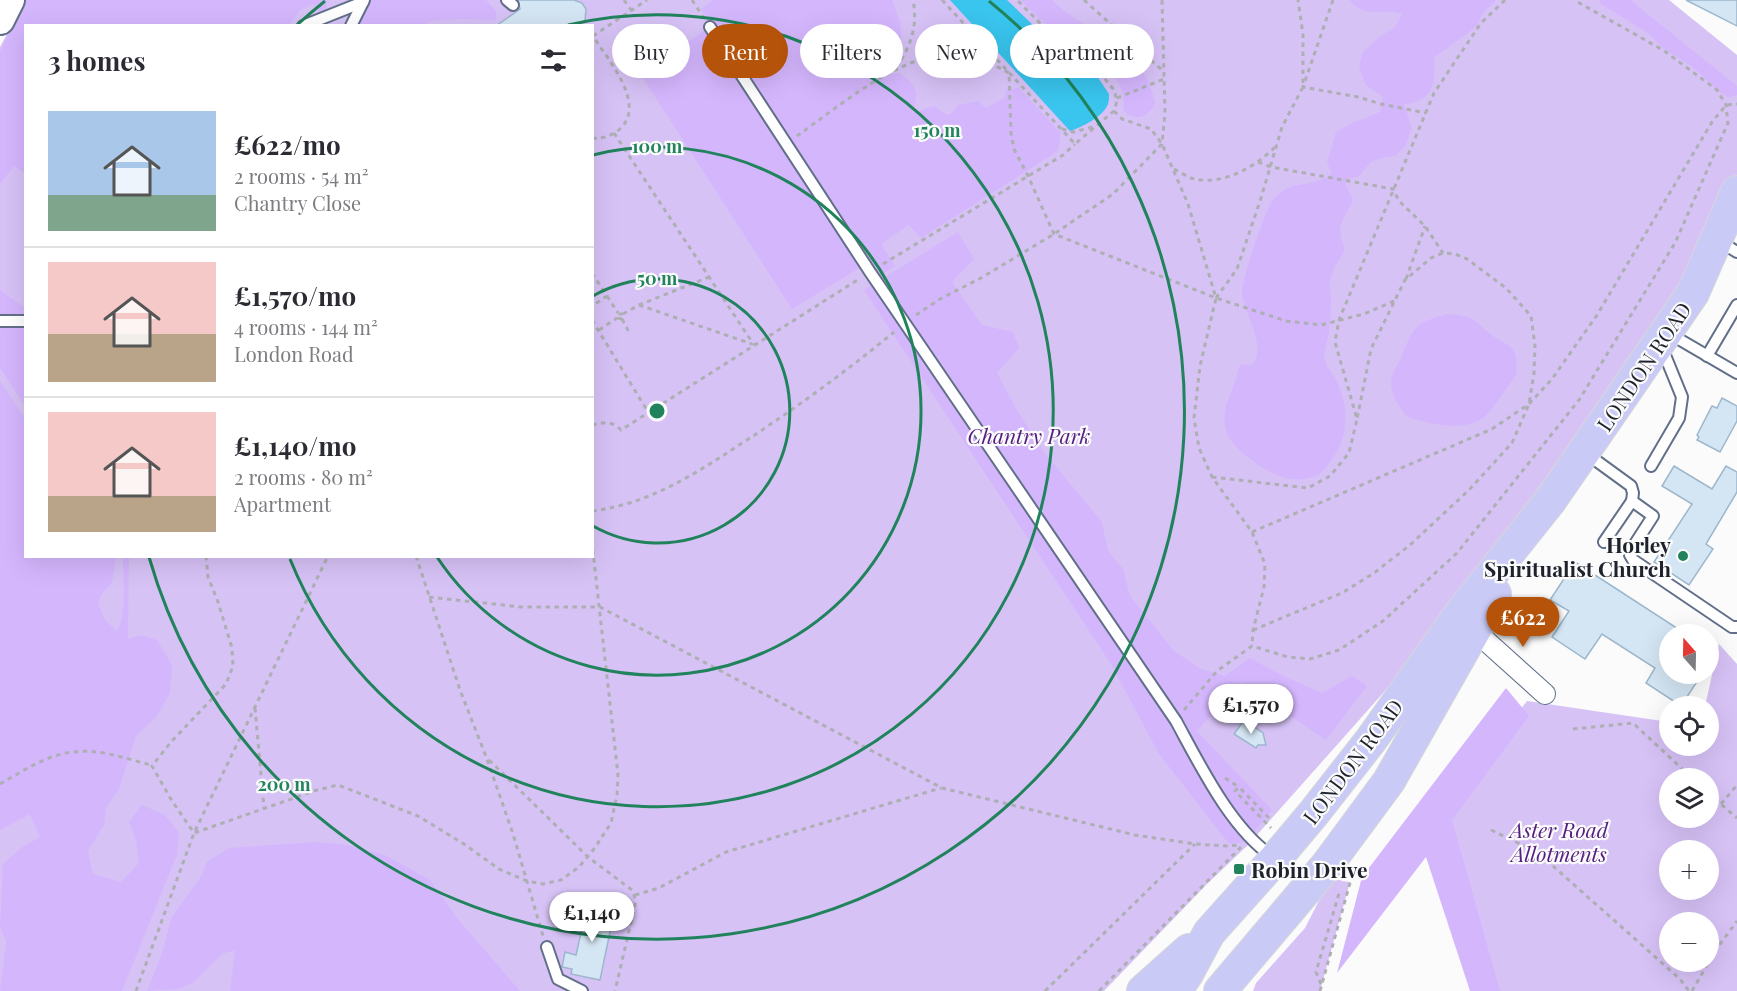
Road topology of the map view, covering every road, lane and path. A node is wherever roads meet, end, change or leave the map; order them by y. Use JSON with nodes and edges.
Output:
{"nodes":[{"id":1,"x":10,"y":0,"type":"edge"},
{"id":2,"x":624,"y":0,"type":"edge"},
{"id":3,"x":647,"y":0,"type":"edge"},
{"id":4,"x":692,"y":0,"type":"edge"},
{"id":5,"x":913,"y":0,"type":"edge"},
{"id":6,"x":942,"y":0,"type":"edge"},
{"id":7,"x":1017,"y":0,"type":"edge"},
{"id":8,"x":1084,"y":0,"type":"edge"},
{"id":9,"x":1160,"y":0,"type":"edge"},
{"id":10,"x":1298,"y":0,"type":"edge"},
{"id":11,"x":1333,"y":0,"type":"edge"},
{"id":12,"x":1505,"y":0,"type":"edge"},
{"id":13,"x":1574,"y":0,"type":"edge"},
{"id":14,"x":364,"y":1,"type":"edge"},
{"id":15,"x":631,"y":10,"type":"junction"},
{"id":16,"x":0,"y":20,"type":"edge"},
{"id":17,"x":308,"y":24,"type":"edge"},
{"id":18,"x":352,"y":24,"type":"edge"},
{"id":19,"x":708,"y":24,"type":"edge"},
{"id":20,"x":594,"y":35,"type":"edge"},
{"id":21,"x":594,"y":38,"type":"edge"},
{"id":22,"x":903,"y":57,"type":"edge"},
{"id":23,"x":903,"y":66,"type":"edge"},
{"id":24,"x":1163,"y":72,"type":"junction"},
{"id":25,"x":1009,"y":73,"type":"junction"},
{"id":26,"x":743,"y":78,"type":"edge"},
{"id":27,"x":882,"y":78,"type":"edge"},
{"id":28,"x":1164,"y":79,"type":"junction"},
{"id":29,"x":1304,"y":87,"type":"junction"},
{"id":30,"x":1117,"y":98,"type":"junction"},
{"id":31,"x":1737,"y":104,"type":"edge"},
{"id":32,"x":1726,"y":105,"type":"junction"},
{"id":33,"x":1114,"y":111,"type":"junction"},
{"id":34,"x":1426,"y":113,"type":"junction"},
{"id":35,"x":1097,"y":125,"type":"junction"},
{"id":36,"x":1060,"y":128,"type":"junction"},
{"id":37,"x":614,"y":133,"type":"junction"},
{"id":38,"x":594,"y":138,"type":"edge"},
{"id":39,"x":786,"y":143,"type":"junction"},
{"id":40,"x":1075,"y":144,"type":"junction"},
{"id":41,"x":1162,"y":144,"type":"junction"},
{"id":42,"x":1277,"y":145,"type":"junction"},
{"id":43,"x":1257,"y":162,"type":"junction"},
{"id":44,"x":1270,"y":166,"type":"junction"},
{"id":45,"x":1173,"y":168,"type":"junction"},
{"id":46,"x":1028,"y":176,"type":"junction"},
{"id":47,"x":1393,"y":189,"type":"junction"},
{"id":48,"x":1737,"y":192,"type":"edge"},
{"id":49,"x":1425,"y":226,"type":"junction"},
{"id":50,"x":1054,"y":234,"type":"junction"},
{"id":51,"x":1727,"y":246,"type":"edge"},
{"id":52,"x":1443,"y":253,"type":"junction"},
{"id":53,"x":870,"y":272,"type":"junction"},
{"id":54,"x":594,"y":276,"type":"edge"},
{"id":55,"x":709,"y":277,"type":"junction"},
{"id":56,"x":1405,"y":280,"type":"junction"},
{"id":57,"x":607,"y":296,"type":"junction"},
{"id":58,"x":1216,"y":298,"type":"junction"},
{"id":59,"x":1394,"y":301,"type":"junction"},
{"id":60,"x":594,"y":305,"type":"edge"},
{"id":61,"x":639,"y":305,"type":"junction"},
{"id":62,"x":1737,"y":305,"type":"edge"},
{"id":63,"x":620,"y":316,"type":"junction"},
{"id":64,"x":1339,"y":320,"type":"junction"},
{"id":65,"x":0,"y":321,"type":"edge"},
{"id":66,"x":24,"y":321,"type":"edge"},
{"id":67,"x":594,"y":323,"type":"edge"},
{"id":68,"x":904,"y":323,"type":"junction"},
{"id":69,"x":599,"y":330,"type":"junction"},
{"id":70,"x":629,"y":332,"type":"dead end"},
{"id":71,"x":1663,"y":337,"type":"junction"},
{"id":72,"x":754,"y":345,"type":"junction"},
{"id":73,"x":1707,"y":356,"type":"junction"},
{"id":74,"x":1737,"y":373,"type":"edge"},
{"id":75,"x":1529,"y":404,"type":"junction"},
{"id":76,"x":648,"y":412,"type":"junction"},
{"id":77,"x":1357,"y":420,"type":"junction"},
{"id":78,"x":594,"y":425,"type":"edge"},
{"id":79,"x":1584,"y":452,"type":"junction"},
{"id":80,"x":1651,"y":466,"type":"dead end"},
{"id":81,"x":1212,"y":477,"type":"junction"},
{"id":82,"x":1632,"y":501,"type":"junction"},
{"id":83,"x":594,"y":511,"type":"edge"},
{"id":84,"x":1529,"y":529,"type":"junction"},
{"id":85,"x":1252,"y":532,"type":"junction"},
{"id":86,"x":1604,"y":542,"type":"dead end"},
{"id":87,"x":206,"y":558,"type":"edge"},
{"id":88,"x":327,"y":558,"type":"edge"},
{"id":89,"x":417,"y":558,"type":"edge"},
{"id":90,"x":594,"y":558,"type":"edge"},
{"id":91,"x":429,"y":597,"type":"junction"},
{"id":92,"x":600,"y":607,"type":"junction"},
{"id":93,"x":1737,"y":627,"type":"edge"},
{"id":94,"x":1253,"y":630,"type":"junction"},
{"id":95,"x":1475,"y":631,"type":"junction"},
{"id":96,"x":1252,"y":646,"type":"junction"},
{"id":97,"x":1545,"y":694,"type":"dead end"},
{"id":98,"x":255,"y":708,"type":"junction"},
{"id":99,"x":1176,"y":721,"type":"junction"},
{"id":100,"x":1573,"y":729,"type":"dead end"},
{"id":101,"x":487,"y":759,"type":"junction"},
{"id":102,"x":152,"y":765,"type":"junction"},
{"id":103,"x":1681,"y":768,"type":"edge"},
{"id":104,"x":0,"y":784,"type":"edge"},
{"id":105,"x":1737,"y":786,"type":"edge"},
{"id":106,"x":942,"y":788,"type":"junction"},
{"id":107,"x":1720,"y":804,"type":"joint"},
{"id":108,"x":264,"y":808,"type":"junction"},
{"id":109,"x":1269,"y":818,"type":"dead end"},
{"id":110,"x":1737,"y":818,"type":"edge"},
{"id":111,"x":1491,"y":830,"type":"dead end"},
{"id":112,"x":194,"y":833,"type":"junction"},
{"id":113,"x":1274,"y":843,"type":"junction"},
{"id":114,"x":1195,"y":844,"type":"junction"},
{"id":115,"x":588,"y":857,"type":"junction"},
{"id":116,"x":1331,"y":877,"type":"junction"},
{"id":117,"x":527,"y":881,"type":"junction"},
{"id":118,"x":635,"y":895,"type":"junction"},
{"id":119,"x":1737,"y":921,"type":"edge"},
{"id":120,"x":1209,"y":933,"type":"junction"},
{"id":121,"x":547,"y":947,"type":"joint"},
{"id":122,"x":1189,"y":986,"type":"edge"},
{"id":123,"x":1322,"y":986,"type":"dead end"},
{"id":124,"x":136,"y":991,"type":"edge"},
{"id":125,"x":582,"y":991,"type":"edge"},
{"id":126,"x":615,"y":991,"type":"edge"},
{"id":127,"x":1046,"y":991,"type":"edge"},
{"id":128,"x":1099,"y":991,"type":"edge"},
{"id":129,"x":1143,"y":991,"type":"edge"},
{"id":130,"x":1220,"y":991,"type":"edge"},
{"id":131,"x":1241,"y":991,"type":"edge"},
{"id":132,"x":1690,"y":991,"type":"edge"}],
"edges":[{"from":1,"to":16,"type":"street"},
{"from":2,"to":15,"type":"path"},
{"from":3,"to":15,"type":"path"},
{"from":4,"to":19,"type":"path"},
{"from":5,"to":22,"type":"path"},
{"from":6,"to":25,"type":"path"},
{"from":7,"to":30,"type":"path"},
{"from":8,"to":24,"type":"path"},
{"from":9,"to":24,"type":"path"},
{"from":10,"to":29,"type":"path"},
{"from":11,"to":29,"type":"path"},
{"from":12,"to":34,"type":"path"},
{"from":13,"to":32,"type":"path"},
{"from":14,"to":17,"type":"lane"},
{"from":14,"to":18,"type":"lane"},
{"from":15,"to":20,"type":"path"},
{"from":21,"to":37,"type":"path"},
{"from":23,"to":25,"type":"path"},
{"from":24,"to":28,"type":"path"},
{"from":25,"to":36,"type":"path"},
{"from":25,"to":46,"type":"path"},
{"from":26,"to":39,"type":"lane"},
{"from":27,"to":39,"type":"path"},
{"from":28,"to":30,"type":"path"},
{"from":28,"to":41,"type":"path"},
{"from":29,"to":34,"type":"path"},
{"from":29,"to":42,"type":"path"},
{"from":30,"to":33,"type":"path"},
{"from":31,"to":32,"type":"path"},
{"from":32,"to":75,"type":"path"},
{"from":32,"to":96,"type":"path"},
{"from":33,"to":35,"type":"path"},
{"from":33,"to":41,"type":"path"},
{"from":34,"to":47,"type":"path"},
{"from":35,"to":36,"type":"path"},
{"from":35,"to":40,"type":"path"},
{"from":36,"to":40,"type":"path"},
{"from":37,"to":38,"type":"path"},
{"from":37,"to":55,"type":"path"},
{"from":39,"to":53,"type":"lane"},
{"from":40,"to":46,"type":"path"},
{"from":41,"to":45,"type":"path"},
{"from":41,"to":50,"type":"path"},
{"from":42,"to":43,"type":"path"},
{"from":42,"to":44,"type":"path"},
{"from":43,"to":44,"type":"path"},
{"from":43,"to":45,"type":"path"},
{"from":44,"to":47,"type":"path"},
{"from":44,"to":58,"type":"path"},
{"from":45,"to":58,"type":"path"},
{"from":46,"to":50,"type":"path"},
{"from":46,"to":53,"type":"path"},
{"from":47,"to":49,"type":"path"},
{"from":47,"to":64,"type":"path"},
{"from":48,"to":51,"type":"main road","name":"LONDON ROAD"},
{"from":49,"to":52,"type":"path"},
{"from":49,"to":56,"type":"path"},
{"from":50,"to":58,"type":"path"},
{"from":50,"to":68,"type":"path"},
{"from":51,"to":71,"type":"main road","name":"LONDON ROAD"},
{"from":52,"to":56,"type":"path"},
{"from":52,"to":75,"type":"path"},
{"from":53,"to":68,"type":"lane"},
{"from":53,"to":72,"type":"path"},
{"from":54,"to":57,"type":"path"},
{"from":55,"to":61,"type":"path"},
{"from":55,"to":72,"type":"path"},
{"from":56,"to":59,"type":"path"},
{"from":57,"to":60,"type":"path"},
{"from":57,"to":63,"type":"path"},
{"from":58,"to":64,"type":"path"},
{"from":58,"to":81,"type":"path"},
{"from":59,"to":64,"type":"path"},
{"from":59,"to":77,"type":"path"},
{"from":61,"to":63,"type":"path"},
{"from":61,"to":72,"type":"path"},
{"from":62,"to":73,"type":"lane"},
{"from":63,"to":69,"type":"path"},
{"from":63,"to":70,"type":"path"},
{"from":64,"to":77,"type":"path"},
{"from":65,"to":66,"type":"lane"},
{"from":67,"to":69,"type":"path"},
{"from":68,"to":83,"type":"path"},
{"from":68,"to":99,"type":"lane"},
{"from":69,"to":76,"type":"path"},
{"from":71,"to":73,"type":"lane"},
{"from":71,"to":79,"type":"main road","name":"LONDON ROAD"},
{"from":71,"to":80,"type":"lane"},
{"from":72,"to":76,"type":"path"},
{"from":73,"to":74,"type":"lane"},
{"from":75,"to":85,"type":"path"},
{"from":75,"to":94,"type":"path"},
{"from":76,"to":78,"type":"path"},
{"from":77,"to":81,"type":"path"},
{"from":79,"to":82,"type":"lane"},
{"from":79,"to":84,"type":"main road","name":"LONDON ROAD"},
{"from":81,"to":85,"type":"path"},
{"from":82,"to":86,"type":"lane"},
{"from":82,"to":93,"type":"lane"},
{"from":84,"to":95,"type":"main road","name":"LONDON ROAD"},
{"from":84,"to":113,"type":"main road","name":"LONDON ROAD"},
{"from":85,"to":94,"type":"path"},
{"from":87,"to":102,"type":"path"},
{"from":88,"to":98,"type":"path"},
{"from":89,"to":91,"type":"path"},
{"from":90,"to":92,"type":"path"},
{"from":91,"to":92,"type":"path"},
{"from":91,"to":101,"type":"path"},
{"from":92,"to":106,"type":"path"},
{"from":92,"to":115,"type":"path"},
{"from":94,"to":96,"type":"path"},
{"from":95,"to":97,"type":"street"},
{"from":95,"to":116,"type":"main road","name":"LONDON ROAD"},
{"from":96,"to":99,"type":"path"},
{"from":98,"to":108,"type":"path"},
{"from":98,"to":112,"type":"path"},
{"from":99,"to":113,"type":"lane"},
{"from":100,"to":103,"type":"path"},
{"from":101,"to":115,"type":"path"},
{"from":101,"to":117,"type":"path"},
{"from":102,"to":104,"type":"path"},
{"from":102,"to":112,"type":"path"},
{"from":105,"to":107,"type":"path"},
{"from":106,"to":114,"type":"path"},
{"from":106,"to":118,"type":"path"},
{"from":107,"to":110,"type":"path"},
{"from":108,"to":112,"type":"path"},
{"from":108,"to":117,"type":"path"},
{"from":109,"to":113,"type":"path"},
{"from":111,"to":132,"type":"path"},
{"from":112,"to":124,"type":"path"},
{"from":113,"to":120,"type":"main road","name":"LONDON ROAD"},
{"from":114,"to":127,"type":"path"},
{"from":114,"to":128,"type":"path"},
{"from":115,"to":117,"type":"path"},
{"from":115,"to":118,"type":"path"},
{"from":116,"to":123,"type":"path"},
{"from":116,"to":130,"type":"main road","name":"LONDON ROAD"},
{"from":116,"to":131,"type":"main road"},
{"from":117,"to":121,"type":"path"},
{"from":118,"to":126,"type":"path"},
{"from":119,"to":132,"type":"path"},
{"from":120,"to":122,"type":"main road","name":"LONDON ROAD"},
{"from":120,"to":129,"type":"main road"},
{"from":121,"to":125,"type":"lane"}]}
